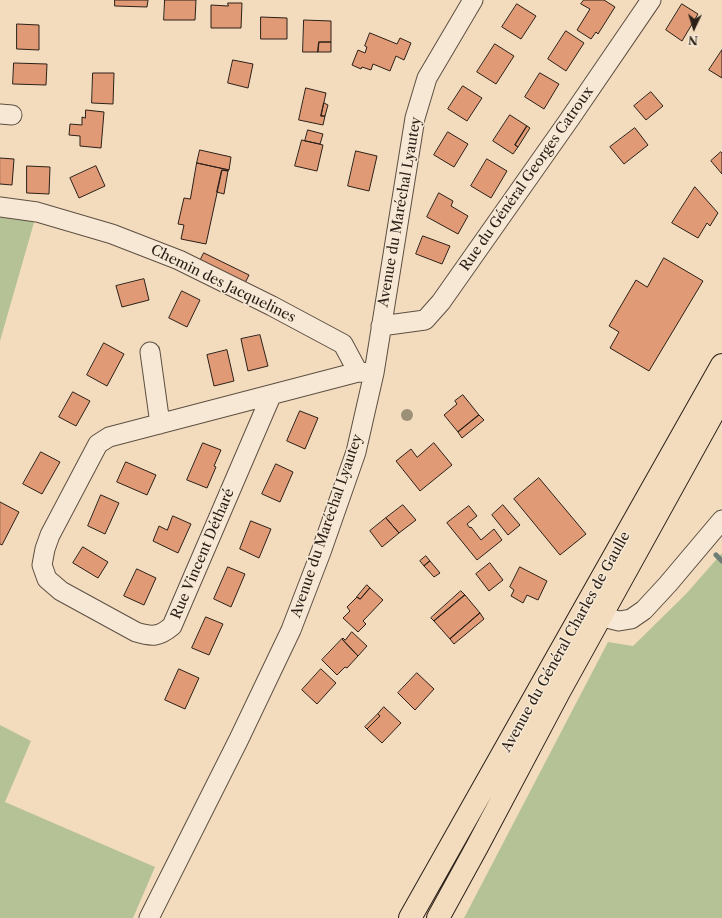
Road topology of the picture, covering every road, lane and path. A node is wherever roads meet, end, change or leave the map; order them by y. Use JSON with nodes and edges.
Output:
{"nodes":[{"id":1,"x":473,"y":0,"type":"edge"},
{"id":2,"x":651,"y":0,"type":"edge"},
{"id":3,"x":0,"y":207,"type":"edge"},
{"id":4,"x":381,"y":326,"type":"junction"},
{"id":5,"x":150,"y":352,"type":"dead end"},
{"id":6,"x":722,"y":365,"type":"edge"},
{"id":7,"x":366,"y":373,"type":"junction"},
{"id":8,"x":271,"y":396,"type":"junction"},
{"id":9,"x":722,"y":397,"type":"edge"},
{"id":10,"x":160,"y":424,"type":"junction"},
{"id":11,"x":722,"y":520,"type":"edge"},
{"id":12,"x":592,"y":614,"type":"junction"},
{"id":13,"x":149,"y":918,"type":"edge"},
{"id":14,"x":410,"y":918,"type":"edge"},
{"id":15,"x":438,"y":918,"type":"edge"}],
"edges":[{"from":1,"to":4,"type":"street","name":"Avenue du Maréchal Lyautey"},
{"from":2,"to":4,"type":"street","name":"Rue du Général Georges Catroux"},
{"from":3,"to":7,"type":"street","name":"Chemin des Jacquelines"},
{"from":4,"to":7,"type":"street","name":"Avenue du Maréchal Lyautey"},
{"from":5,"to":10,"type":"street"},
{"from":6,"to":12,"type":"main road","name":"Avenue du Général Charles de Gaulle"},
{"from":7,"to":8,"type":"street","name":"Rue Vincent Détharé"},
{"from":7,"to":13,"type":"street","name":"Avenue du Maréchal Lyautey"},
{"from":8,"to":10,"type":"street","name":"Rue Vincent Détharé"},
{"from":8,"to":10,"type":"street","name":"Rue Vincent Détharé"},
{"from":9,"to":12,"type":"main road","name":"Avenue du Général Charles de Gaulle"},
{"from":11,"to":12,"type":"street"},
{"from":12,"to":14,"type":"main road","name":"Avenue du Général Charles de Gaulle"},
{"from":12,"to":15,"type":"main road","name":"Avenue du Général Charles de Gaulle"}]}
